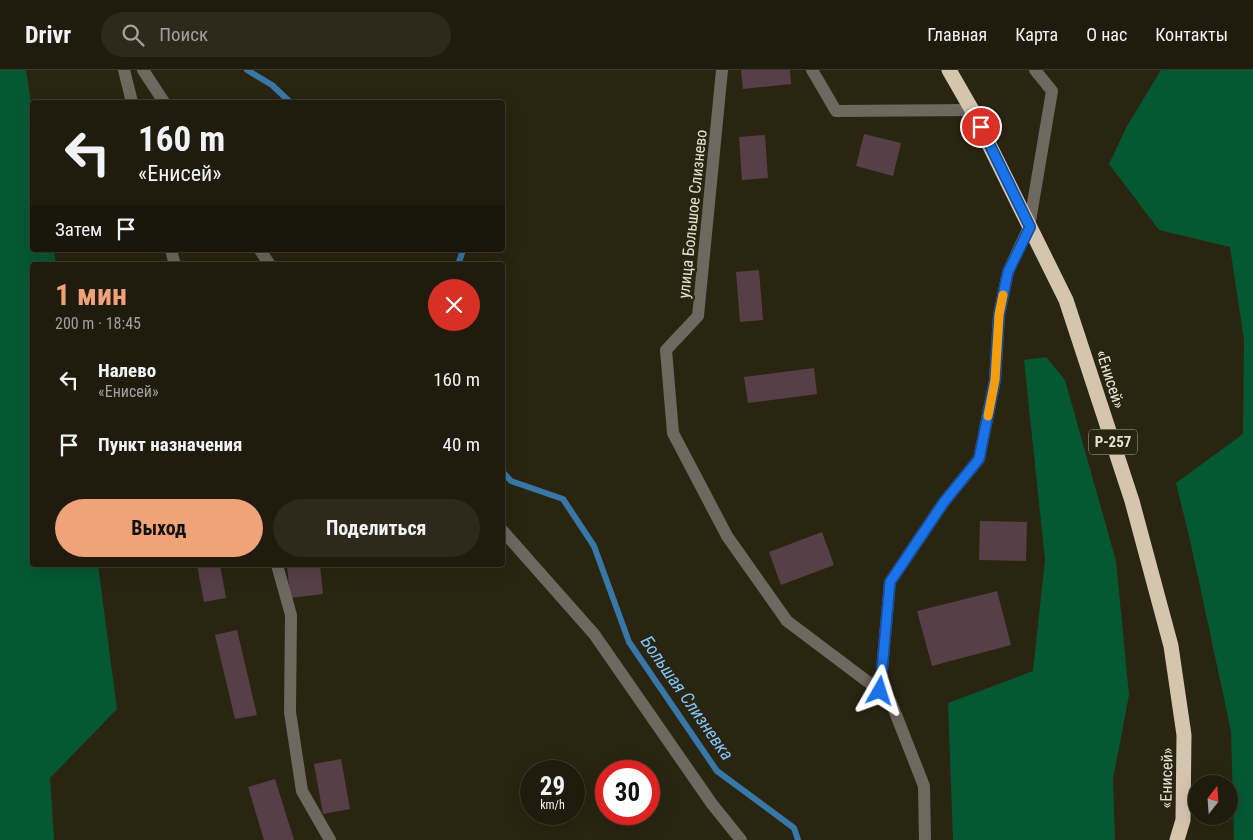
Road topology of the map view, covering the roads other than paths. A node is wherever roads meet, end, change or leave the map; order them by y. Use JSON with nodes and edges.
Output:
{"nodes":[{"id":1,"x":124,"y":70,"type":"edge"},
{"id":2,"x":143,"y":70,"type":"edge"},
{"id":3,"x":722,"y":70,"type":"edge"},
{"id":4,"x":812,"y":70,"type":"edge"},
{"id":5,"x":949,"y":70,"type":"edge"},
{"id":6,"x":1035,"y":70,"type":"edge"},
{"id":7,"x":132,"y":100,"type":"edge"},
{"id":8,"x":163,"y":100,"type":"edge"},
{"id":9,"x":972,"y":110,"type":"junction"},
{"id":10,"x":1030,"y":227,"type":"junction"},
{"id":11,"x":505,"y":533,"type":"edge"},
{"id":12,"x":278,"y":567,"type":"edge"},
{"id":13,"x":880,"y":691,"type":"junction"},
{"id":14,"x":330,"y":840,"type":"edge"},
{"id":15,"x":741,"y":840,"type":"edge"},
{"id":16,"x":925,"y":840,"type":"edge"},
{"id":17,"x":1177,"y":840,"type":"edge"}],
"edges":[{"from":1,"to":7,"type":"street"},
{"from":2,"to":8,"type":"street"},
{"from":3,"to":13,"type":"street","name":"улица Большое Слизнево"},
{"from":4,"to":9,"type":"street"},
{"from":5,"to":9,"type":"highway","name":"«Енисей»","number":"Р-257"},
{"from":6,"to":10,"type":"street"},
{"from":9,"to":10,"type":"highway","name":"«Енисей»","number":"Р-257"},
{"from":10,"to":13,"type":"street"},
{"from":10,"to":17,"type":"highway","name":"«Енисей»","number":"Р-257"},
{"from":11,"to":15,"type":"street"},
{"from":12,"to":14,"type":"street"},
{"from":13,"to":16,"type":"street","name":"улица Большое Слизнево"}]}
